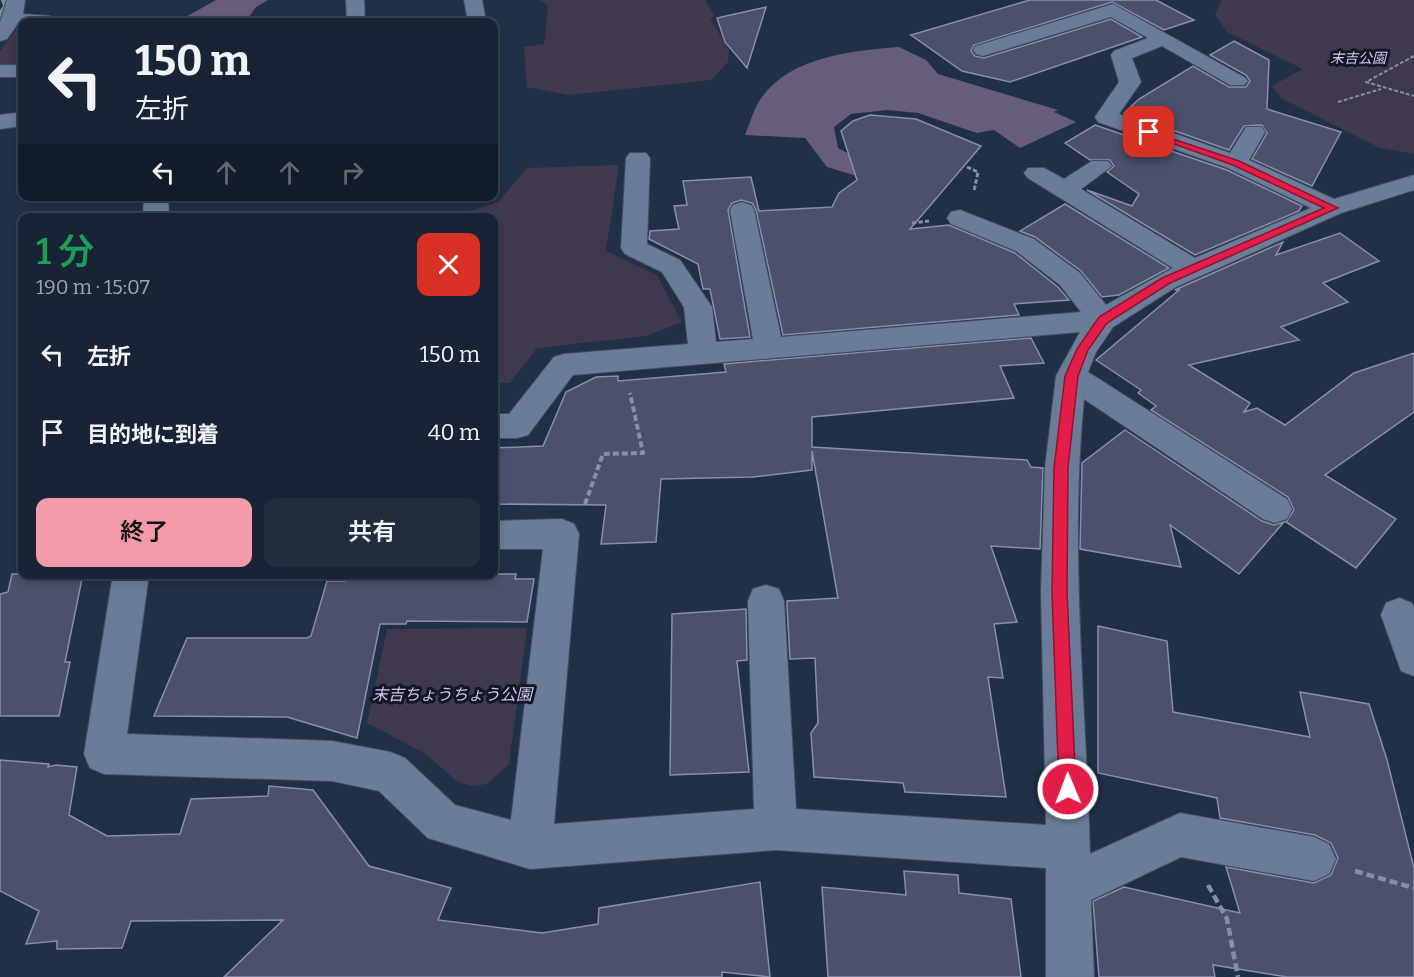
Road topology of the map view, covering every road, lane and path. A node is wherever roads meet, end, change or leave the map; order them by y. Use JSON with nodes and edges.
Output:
{"nodes":[{"id":1,"x":16,"y":0,"type":"edge"},
{"id":2,"x":356,"y":0,"type":"edge"},
{"id":3,"x":473,"y":0,"type":"edge"},
{"id":4,"x":1135,"y":3,"type":"dead end"},
{"id":5,"x":1113,"y":10,"type":"junction"},
{"id":6,"x":356,"y":18,"type":"edge"},
{"id":7,"x":476,"y":18,"type":"edge"},
{"id":8,"x":6,"y":27,"type":"edge"},
{"id":9,"x":1164,"y":39,"type":"junction"},
{"id":10,"x":983,"y":50,"type":"dead end"},
{"id":11,"x":1414,"y":56,"type":"edge"},
{"id":12,"x":0,"y":71,"type":"edge"},
{"id":13,"x":18,"y":71,"type":"edge"},
{"id":14,"x":1237,"y":81,"type":"dead end"},
{"id":15,"x":1382,"y":89,"type":"junction"},
{"id":16,"x":1414,"y":96,"type":"edge"},
{"id":17,"x":1338,"y":102,"type":"dead end"},
{"id":18,"x":18,"y":120,"type":"edge"},
{"id":19,"x":0,"y":122,"type":"edge"},
{"id":20,"x":1254,"y":132,"type":"dead end"},
{"id":21,"x":638,"y":158,"type":"dead end"},
{"id":22,"x":1236,"y":163,"type":"junction"},
{"id":23,"x":1100,"y":166,"type":"dead end"},
{"id":24,"x":1036,"y":173,"type":"dead end"},
{"id":25,"x":1414,"y":182,"type":"edge"},
{"id":26,"x":1064,"y":189,"type":"junction"},
{"id":27,"x":1332,"y":208,"type":"junction"},
{"id":28,"x":742,"y":210,"type":"dead end"},
{"id":29,"x":960,"y":218,"type":"dead end"},
{"id":30,"x":1196,"y":270,"type":"junction"},
{"id":31,"x":1103,"y":320,"type":"junction"},
{"id":32,"x":769,"y":348,"type":"junction"},
{"id":33,"x":703,"y":353,"type":"junction"},
{"id":34,"x":622,"y":360,"type":"junction"},
{"id":35,"x":1071,"y":376,"type":"junction"},
{"id":36,"x":498,"y":426,"type":"edge"},
{"id":37,"x":1275,"y":509,"type":"dead end"},
{"id":38,"x":562,"y":534,"type":"junction"},
{"id":39,"x":498,"y":535,"type":"edge"},
{"id":40,"x":130,"y":579,"type":"edge"},
{"id":41,"x":766,"y":601,"type":"dead end"},
{"id":42,"x":1399,"y":615,"type":"dead end"},
{"id":43,"x":1414,"y":658,"type":"edge"},
{"id":44,"x":776,"y":829,"type":"junction"},
{"id":45,"x":1180,"y":835,"type":"junction"},
{"id":46,"x":530,"y":847,"type":"junction"},
{"id":47,"x":1314,"y":859,"type":"joint"},
{"id":48,"x":1069,"y":868,"type":"junction"},
{"id":49,"x":1414,"y":888,"type":"edge"},
{"id":50,"x":1070,"y":977,"type":"edge"},
{"id":51,"x":1238,"y":977,"type":"edge"}],
"edges":[{"from":1,"to":8,"type":"street"},
{"from":2,"to":6,"type":"street"},
{"from":3,"to":7,"type":"street"},
{"from":4,"to":5,"type":"street"},
{"from":5,"to":9,"type":"street"},
{"from":5,"to":10,"type":"street"},
{"from":9,"to":14,"type":"street"},
{"from":9,"to":22,"type":"street"},
{"from":11,"to":15,"type":"path"},
{"from":12,"to":13,"type":"street"},
{"from":15,"to":16,"type":"path"},
{"from":15,"to":17,"type":"path"},
{"from":18,"to":19,"type":"street"},
{"from":20,"to":22,"type":"street"},
{"from":21,"to":33,"type":"street"},
{"from":22,"to":27,"type":"street"},
{"from":23,"to":26,"type":"street"},
{"from":24,"to":26,"type":"street"},
{"from":25,"to":27,"type":"street"},
{"from":26,"to":30,"type":"street"},
{"from":27,"to":30,"type":"street"},
{"from":28,"to":32,"type":"street"},
{"from":29,"to":31,"type":"street"},
{"from":30,"to":31,"type":"street"},
{"from":31,"to":32,"type":"street"},
{"from":31,"to":35,"type":"street"},
{"from":32,"to":33,"type":"street"},
{"from":33,"to":34,"type":"street"},
{"from":34,"to":36,"type":"street"},
{"from":34,"to":38,"type":"path"},
{"from":35,"to":37,"type":"street"},
{"from":35,"to":48,"type":"street"},
{"from":38,"to":39,"type":"street"},
{"from":38,"to":46,"type":"street"},
{"from":40,"to":46,"type":"street"},
{"from":41,"to":44,"type":"street"},
{"from":42,"to":43,"type":"street"},
{"from":44,"to":46,"type":"street"},
{"from":44,"to":48,"type":"street"},
{"from":45,"to":47,"type":"street"},
{"from":45,"to":48,"type":"street"},
{"from":45,"to":51,"type":"path"},
{"from":47,"to":49,"type":"path"},
{"from":48,"to":50,"type":"street"}]}
